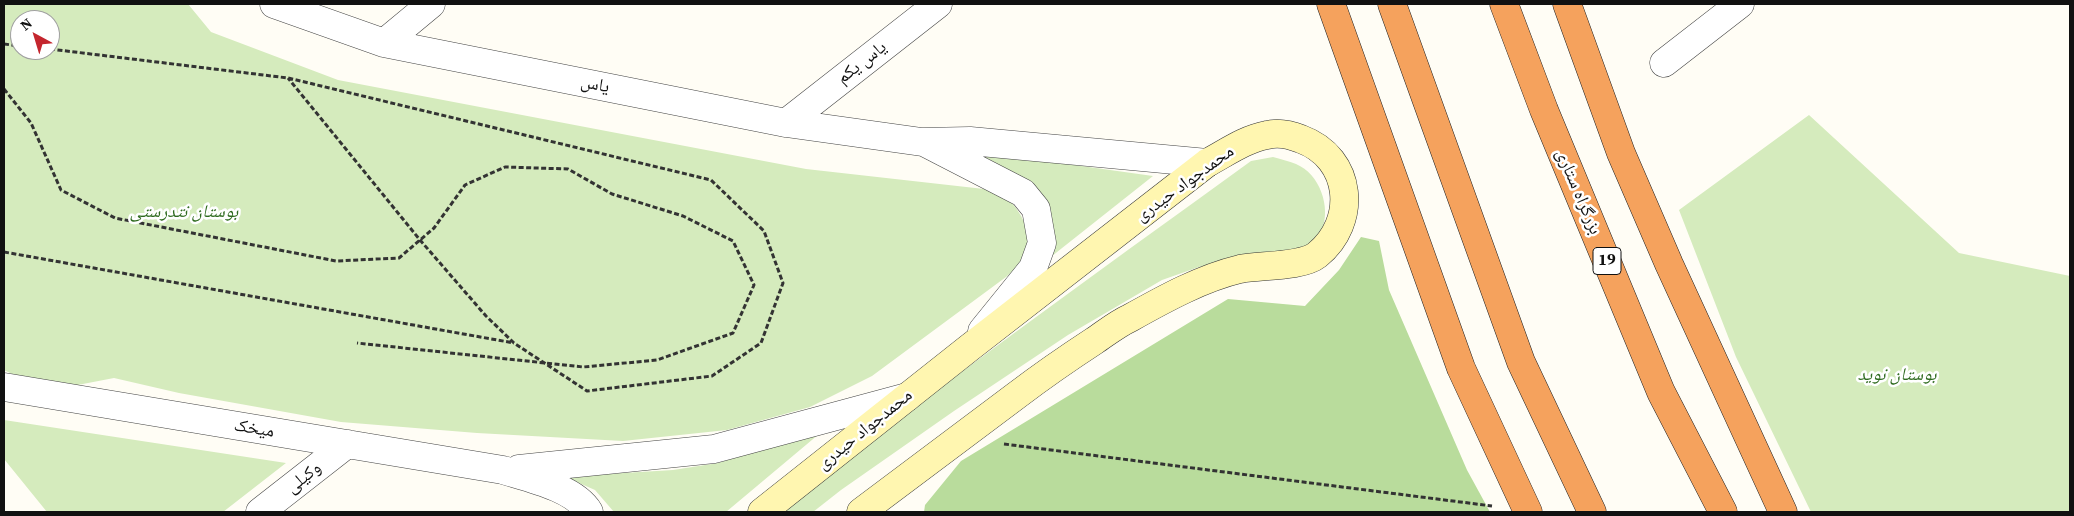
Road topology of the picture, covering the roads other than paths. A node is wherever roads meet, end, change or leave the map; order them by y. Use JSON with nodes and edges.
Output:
{"nodes":[{"id":1,"x":274,"y":4,"type":"edge"},
{"id":2,"x":431,"y":4,"type":"edge"},
{"id":3,"x":938,"y":4,"type":"edge"},
{"id":4,"x":1331,"y":4,"type":"edge"},
{"id":5,"x":1392,"y":4,"type":"edge"},
{"id":6,"x":1504,"y":4,"type":"edge"},
{"id":7,"x":1567,"y":4,"type":"edge"},
{"id":8,"x":1740,"y":4,"type":"edge"},
{"id":9,"x":384,"y":43,"type":"junction"},
{"id":10,"x":1664,"y":63,"type":"dead end"},
{"id":11,"x":786,"y":123,"type":"junction"},
{"id":12,"x":922,"y":142,"type":"junction"},
{"id":13,"x":1207,"y":163,"type":"junction"},
{"id":14,"x":969,"y":348,"type":"junction"},
{"id":15,"x":4,"y":387,"type":"edge"},
{"id":16,"x":907,"y":397,"type":"junction"},
{"id":17,"x":347,"y":444,"type":"junction"},
{"id":18,"x":504,"y":470,"type":"junction"},
{"id":19,"x":888,"y":503,"type":"edge"},
{"id":20,"x":260,"y":512,"type":"edge"},
{"id":21,"x":589,"y":512,"type":"edge"},
{"id":22,"x":762,"y":512,"type":"edge"},
{"id":23,"x":861,"y":512,"type":"edge"},
{"id":24,"x":1528,"y":512,"type":"edge"},
{"id":25,"x":1592,"y":512,"type":"edge"},
{"id":26,"x":1723,"y":512,"type":"edge"},
{"id":27,"x":1783,"y":512,"type":"edge"}],
"edges":[{"from":1,"to":9,"type":"street","name":"یاس"},
{"from":2,"to":9,"type":"street"},
{"from":3,"to":11,"type":"street","name":"یاس یکم"},
{"from":4,"to":24,"type":"highway"},
{"from":5,"to":25,"type":"highway"},
{"from":6,"to":26,"type":"highway","name":"بزرگراه ستاری","number":"19"},
{"from":7,"to":27,"type":"highway"},
{"from":8,"to":10,"type":"street"},
{"from":9,"to":11,"type":"street","name":"یاس"},
{"from":11,"to":12,"type":"street","name":"یاس"},
{"from":12,"to":13,"type":"street"},
{"from":12,"to":14,"type":"street"},
{"from":13,"to":14,"type":"street","name":"محمدجواد حیدری"},
{"from":13,"to":19,"type":"street","name":"محمدجواد حیدری"},
{"from":14,"to":16,"type":"street","name":"محمدجواد حیدری"},
{"from":15,"to":17,"type":"street","name":"میخک"},
{"from":16,"to":18,"type":"street"},
{"from":16,"to":22,"type":"street","name":"محمدجواد حیدری"},
{"from":17,"to":18,"type":"street","name":"میخک"},
{"from":17,"to":20,"type":"street","name":"وکیلی"},
{"from":18,"to":21,"type":"street"},
{"from":19,"to":23,"type":"street","name":"محمدجواد حیدری"}]}
